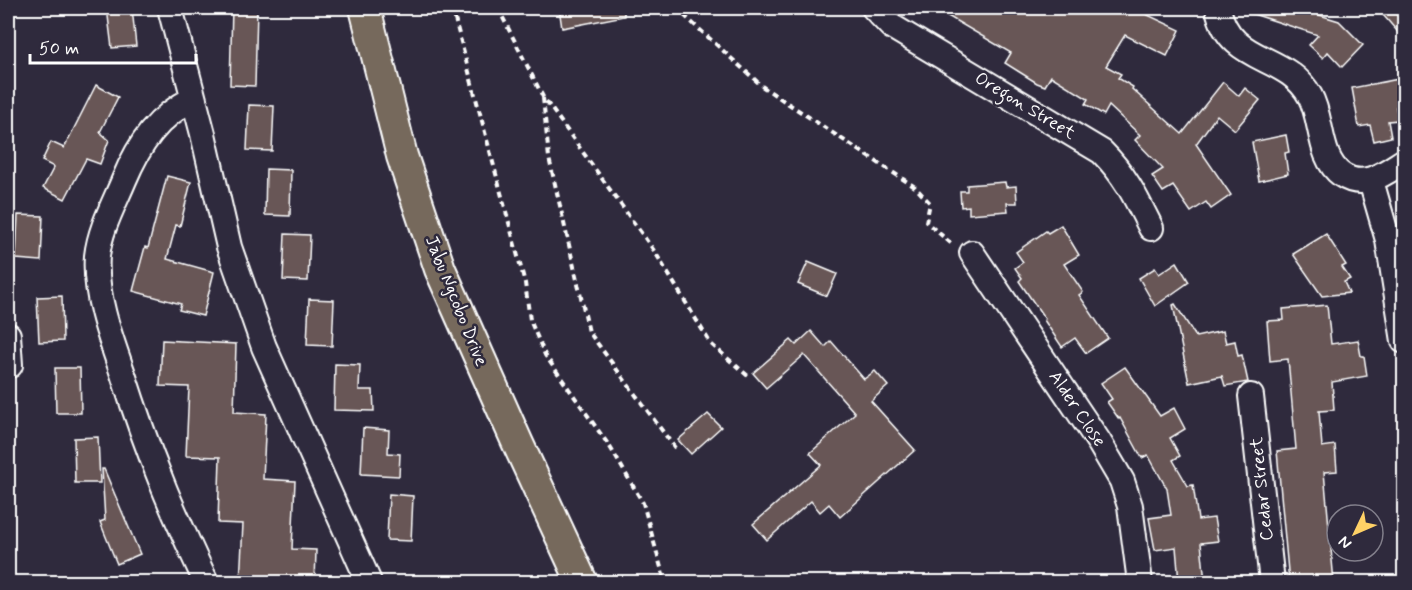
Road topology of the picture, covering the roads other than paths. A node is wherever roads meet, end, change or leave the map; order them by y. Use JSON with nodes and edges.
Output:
{"nodes":[{"id":1,"x":170,"y":8,"type":"edge"},
{"id":2,"x":365,"y":8,"type":"edge"},
{"id":3,"x":873,"y":8,"type":"edge"},
{"id":4,"x":1218,"y":8,"type":"edge"},
{"id":5,"x":193,"y":99,"type":"junction"},
{"id":6,"x":1404,"y":161,"type":"edge"},
{"id":7,"x":1371,"y":181,"type":"junction"},
{"id":8,"x":1151,"y":228,"type":"dead end"},
{"id":9,"x":972,"y":253,"type":"road end"},
{"id":10,"x":8,"y":335,"type":"edge"},
{"id":11,"x":1404,"y":341,"type":"edge"},
{"id":12,"x":10,"y":365,"type":"dead end"},
{"id":13,"x":1251,"y":396,"type":"dead end"},
{"id":14,"x":206,"y":582,"type":"edge"},
{"id":15,"x":369,"y":582,"type":"edge"},
{"id":16,"x":582,"y":582,"type":"edge"},
{"id":17,"x":1140,"y":582,"type":"edge"},
{"id":18,"x":1272,"y":582,"type":"edge"}],
"edges":[{"from":1,"to":5,"type":"street"},
{"from":2,"to":16,"type":"main road","name":"Jabu Ngcobo Drive"},
{"from":3,"to":8,"type":"street","name":"Oregon Street"},
{"from":4,"to":7,"type":"street"},
{"from":5,"to":14,"type":"street"},
{"from":5,"to":15,"type":"street"},
{"from":6,"to":7,"type":"street"},
{"from":7,"to":11,"type":"street"},
{"from":9,"to":17,"type":"street","name":"Alder Close"},
{"from":10,"to":12,"type":"street"},
{"from":13,"to":18,"type":"street","name":"Cedar Street"}]}
